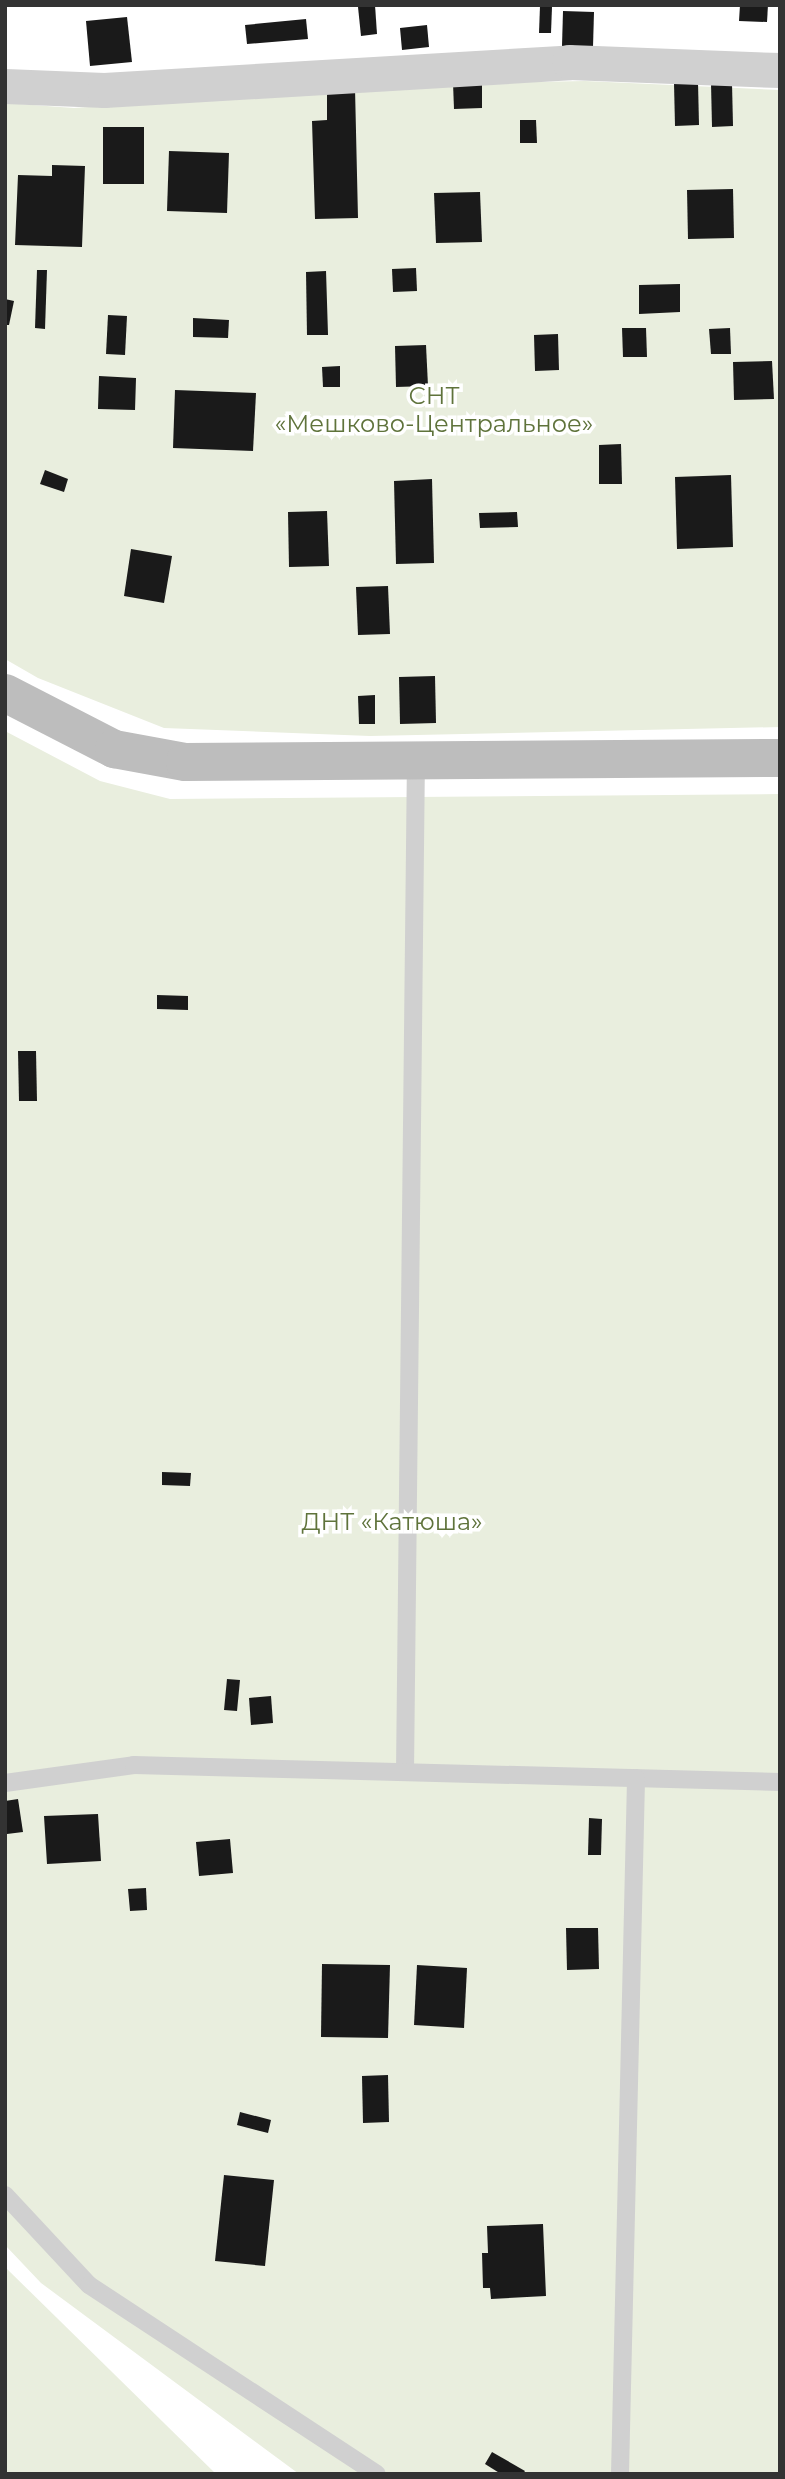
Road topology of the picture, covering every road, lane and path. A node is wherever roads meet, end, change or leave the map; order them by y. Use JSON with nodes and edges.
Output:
{"nodes":[{"id":1,"x":780,"y":71,"type":"edge"},
{"id":2,"x":5,"y":86,"type":"edge"},
{"id":3,"x":5,"y":692,"type":"edge"},
{"id":4,"x":780,"y":758,"type":"edge"},
{"id":5,"x":416,"y":761,"type":"junction"},
{"id":6,"x":405,"y":1772,"type":"junction"},
{"id":7,"x":636,"y":1778,"type":"junction"},
{"id":8,"x":780,"y":1782,"type":"edge"},
{"id":9,"x":5,"y":1783,"type":"edge"},
{"id":10,"x":5,"y":2195,"type":"edge"},
{"id":11,"x":377,"y":2474,"type":"edge"},
{"id":12,"x":620,"y":2474,"type":"edge"}],
"edges":[{"from":1,"to":2,"type":"street"},
{"from":3,"to":5,"type":"street"},
{"from":4,"to":5,"type":"street"},
{"from":5,"to":6,"type":"lane"},
{"from":6,"to":7,"type":"lane"},
{"from":6,"to":9,"type":"lane"},
{"from":7,"to":8,"type":"lane"},
{"from":7,"to":12,"type":"lane"},
{"from":10,"to":11,"type":"lane"}]}
